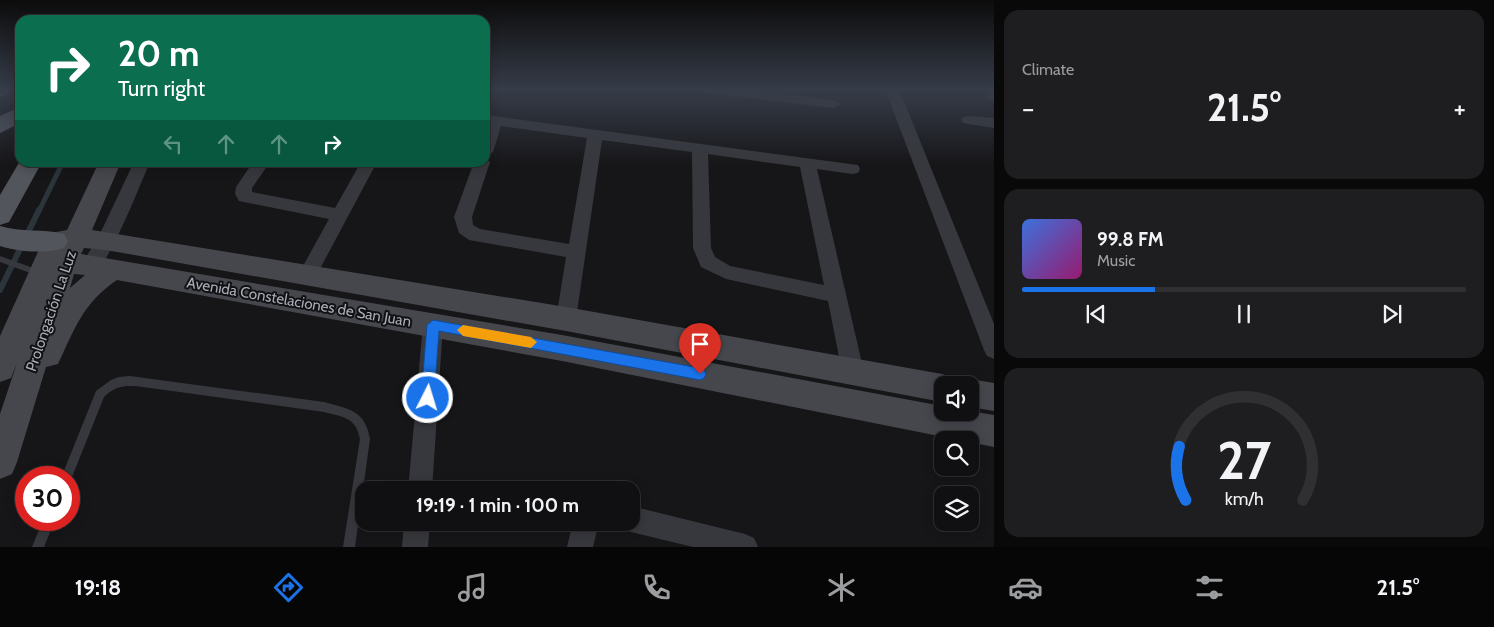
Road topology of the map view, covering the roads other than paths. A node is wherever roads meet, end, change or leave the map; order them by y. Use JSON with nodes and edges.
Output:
{"nodes":[{"id":1,"x":902,"y":115,"type":"edge"},
{"id":2,"x":15,"y":116,"type":"edge"},
{"id":3,"x":491,"y":120,"type":"edge"},
{"id":4,"x":968,"y":120,"type":"dead end"},
{"id":5,"x":994,"y":123,"type":"edge"},
{"id":6,"x":0,"y":126,"type":"edge"},
{"id":7,"x":595,"y":133,"type":"junction"},
{"id":8,"x":651,"y":140,"type":"joint"},
{"id":9,"x":700,"y":148,"type":"junction"},
{"id":10,"x":807,"y":162,"type":"junction"},
{"id":11,"x":28,"y":167,"type":"edge"},
{"id":12,"x":90,"y":167,"type":"edge"},
{"id":13,"x":108,"y":167,"type":"edge"},
{"id":14,"x":143,"y":167,"type":"edge"},
{"id":15,"x":258,"y":167,"type":"edge"},
{"id":16,"x":366,"y":167,"type":"edge"},
{"id":17,"x":480,"y":167,"type":"edge"},
{"id":18,"x":852,"y":169,"type":"dead end"},
{"id":19,"x":340,"y":215,"type":"junction"},
{"id":20,"x":0,"y":216,"type":"edge"},
{"id":21,"x":106,"y":241,"type":"junction"},
{"id":22,"x":4,"y":249,"type":"edge"},
{"id":23,"x":577,"y":252,"type":"junction"},
{"id":24,"x":62,"y":258,"type":"junction"},
{"id":25,"x":307,"y":275,"type":"junction"},
{"id":26,"x":837,"y":295,"type":"junction"},
{"id":27,"x":566,"y":320,"type":"junction"},
{"id":28,"x":433,"y":325,"type":"junction"},
{"id":29,"x":994,"y":350,"type":"edge"},
{"id":30,"x":0,"y":369,"type":"edge"},
{"id":31,"x":853,"y":372,"type":"junction"},
{"id":32,"x":934,"y":387,"type":"edge"},
{"id":33,"x":979,"y":394,"type":"edge"},
{"id":34,"x":994,"y":397,"type":"edge"},
{"id":35,"x":17,"y":414,"type":"junction"},
{"id":36,"x":994,"y":431,"type":"edge"},
{"id":37,"x":0,"y":462,"type":"edge"},
{"id":38,"x":71,"y":466,"type":"edge"},
{"id":39,"x":421,"y":481,"type":"edge"},
{"id":40,"x":640,"y":521,"type":"edge"},
{"id":41,"x":45,"y":531,"type":"edge"},
{"id":42,"x":416,"y":531,"type":"edge"},
{"id":43,"x":584,"y":531,"type":"edge"},
{"id":44,"x":38,"y":547,"type":"edge"},
{"id":45,"x":349,"y":547,"type":"edge"},
{"id":46,"x":415,"y":547,"type":"edge"},
{"id":47,"x":580,"y":547,"type":"edge"},
{"id":48,"x":745,"y":547,"type":"edge"}],
"edges":[{"from":1,"to":29,"type":"street"},
{"from":2,"to":6,"type":"main road"},
{"from":3,"to":7,"type":"street"},
{"from":4,"to":5,"type":"street"},
{"from":7,"to":8,"type":"street"},
{"from":7,"to":23,"type":"street"},
{"from":8,"to":9,"type":"street"},
{"from":9,"to":10,"type":"street"},
{"from":9,"to":26,"type":"street"},
{"from":10,"to":18,"type":"street"},
{"from":10,"to":26,"type":"street"},
{"from":11,"to":20,"type":"main road"},
{"from":12,"to":24,"type":"street","name":"Prolongación La Luz"},
{"from":13,"to":24,"type":"street","name":"Prolongación La Luz"},
{"from":14,"to":21,"type":"street"},
{"from":15,"to":19,"type":"street"},
{"from":16,"to":19,"type":"street"},
{"from":17,"to":23,"type":"street"},
{"from":19,"to":25,"type":"street"},
{"from":21,"to":24,"type":"street","name":"Avenida Constelaciones de San Juan"},
{"from":21,"to":25,"type":"street","name":"Avenida Constelaciones de San Juan"},
{"from":22,"to":24,"type":"main road"},
{"from":23,"to":27,"type":"street"},
{"from":24,"to":28,"type":"street","name":"Avenida Constelaciones de San Juan"},
{"from":24,"to":30,"type":"street","name":"Prolongación La Luz"},
{"from":24,"to":35,"type":"street","name":"Prolongación La Luz"},
{"from":24,"to":35,"type":"street"},
{"from":25,"to":27,"type":"street","name":"Avenida Constelaciones de San Juan"},
{"from":26,"to":31,"type":"street"},
{"from":27,"to":31,"type":"street","name":"Avenida Constelaciones de San Juan"},
{"from":28,"to":36,"type":"street","name":"Avenida Constelaciones de San Juan"},
{"from":28,"to":39,"type":"street"},
{"from":31,"to":32,"type":"street","name":"Avenida Constelaciones de San Juan"},
{"from":33,"to":34,"type":"street"},
{"from":35,"to":37,"type":"street","name":"Prolongación La Luz"},
{"from":38,"to":45,"type":"lane"},
{"from":40,"to":48,"type":"street"},
{"from":41,"to":44,"type":"lane"},
{"from":42,"to":46,"type":"street"},
{"from":43,"to":47,"type":"street"}]}
